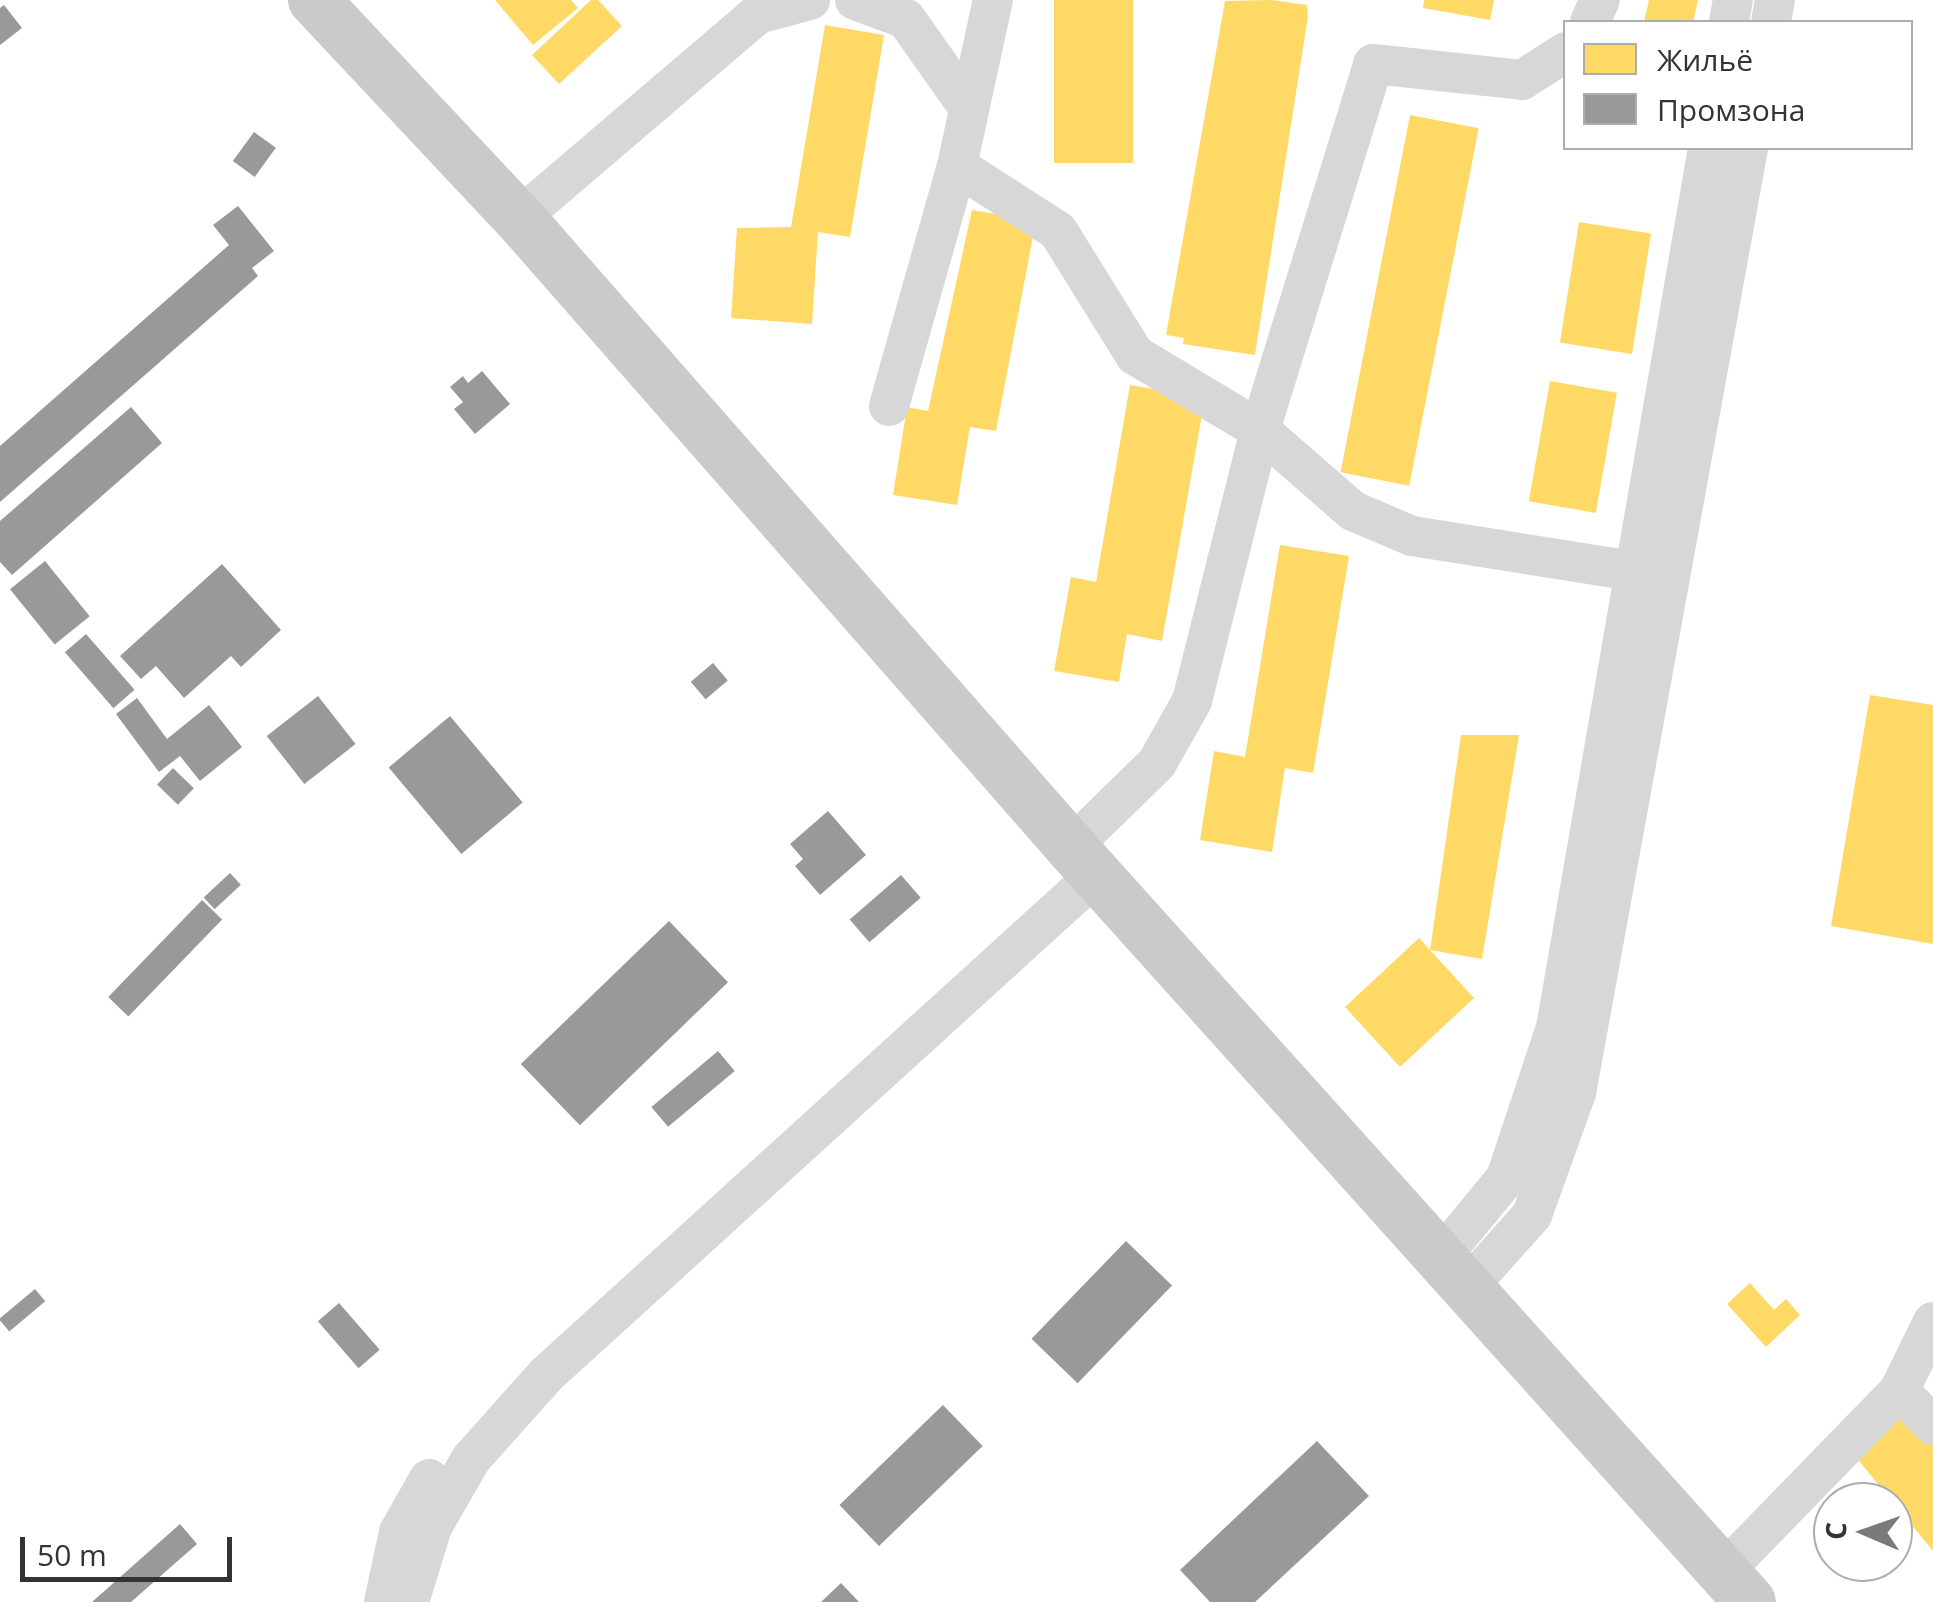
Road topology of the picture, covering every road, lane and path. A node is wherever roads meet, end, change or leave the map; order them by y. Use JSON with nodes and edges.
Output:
{"nodes":[{"id":1,"x":314,"y":0,"type":"edge"},
{"id":2,"x":810,"y":0,"type":"edge"},
{"id":3,"x":856,"y":0,"type":"edge"},
{"id":4,"x":993,"y":0,"type":"edge"},
{"id":5,"x":758,"y":7,"type":"edge"},
{"id":6,"x":1563,"y":54,"type":"edge"},
{"id":7,"x":968,"y":107,"type":"junction"},
{"id":8,"x":1708,"y":150,"type":"edge"},
{"id":9,"x":1748,"y":150,"type":"edge"},
{"id":10,"x":957,"y":166,"type":"junction"},
{"id":11,"x":520,"y":218,"type":"junction"},
{"id":12,"x":889,"y":406,"type":"dead end"},
{"id":13,"x":1260,"y":430,"type":"junction"},
{"id":14,"x":1634,"y":571,"type":"junction"},
{"id":15,"x":1084,"y":861,"type":"junction"},
{"id":16,"x":1453,"y":1273,"type":"junction"},
{"id":17,"x":1933,"y":1322,"type":"edge"},
{"id":18,"x":546,"y":1375,"type":"junction"},
{"id":19,"x":1899,"y":1390,"type":"junction"},
{"id":20,"x":1933,"y":1424,"type":"edge"},
{"id":21,"x":1737,"y":1587,"type":"edge"},
{"id":22,"x":384,"y":1602,"type":"edge"},
{"id":23,"x":409,"y":1602,"type":"edge"}],
"edges":[{"from":1,"to":11,"type":"main road"},
{"from":2,"to":5,"type":"street"},
{"from":3,"to":7,"type":"street"},
{"from":4,"to":7,"type":"street"},
{"from":5,"to":11,"type":"street"},
{"from":6,"to":13,"type":"street"},
{"from":7,"to":10,"type":"street"},
{"from":8,"to":14,"type":"street"},
{"from":9,"to":16,"type":"street"},
{"from":10,"to":12,"type":"street"},
{"from":10,"to":13,"type":"street"},
{"from":11,"to":15,"type":"main road"},
{"from":13,"to":14,"type":"street"},
{"from":13,"to":15,"type":"street"},
{"from":14,"to":16,"type":"street"},
{"from":15,"to":16,"type":"main road"},
{"from":15,"to":18,"type":"street"},
{"from":16,"to":21,"type":"main road"},
{"from":17,"to":19,"type":"street"},
{"from":18,"to":22,"type":"street"},
{"from":18,"to":23,"type":"street"},
{"from":19,"to":20,"type":"street"},
{"from":19,"to":21,"type":"street"}]}
